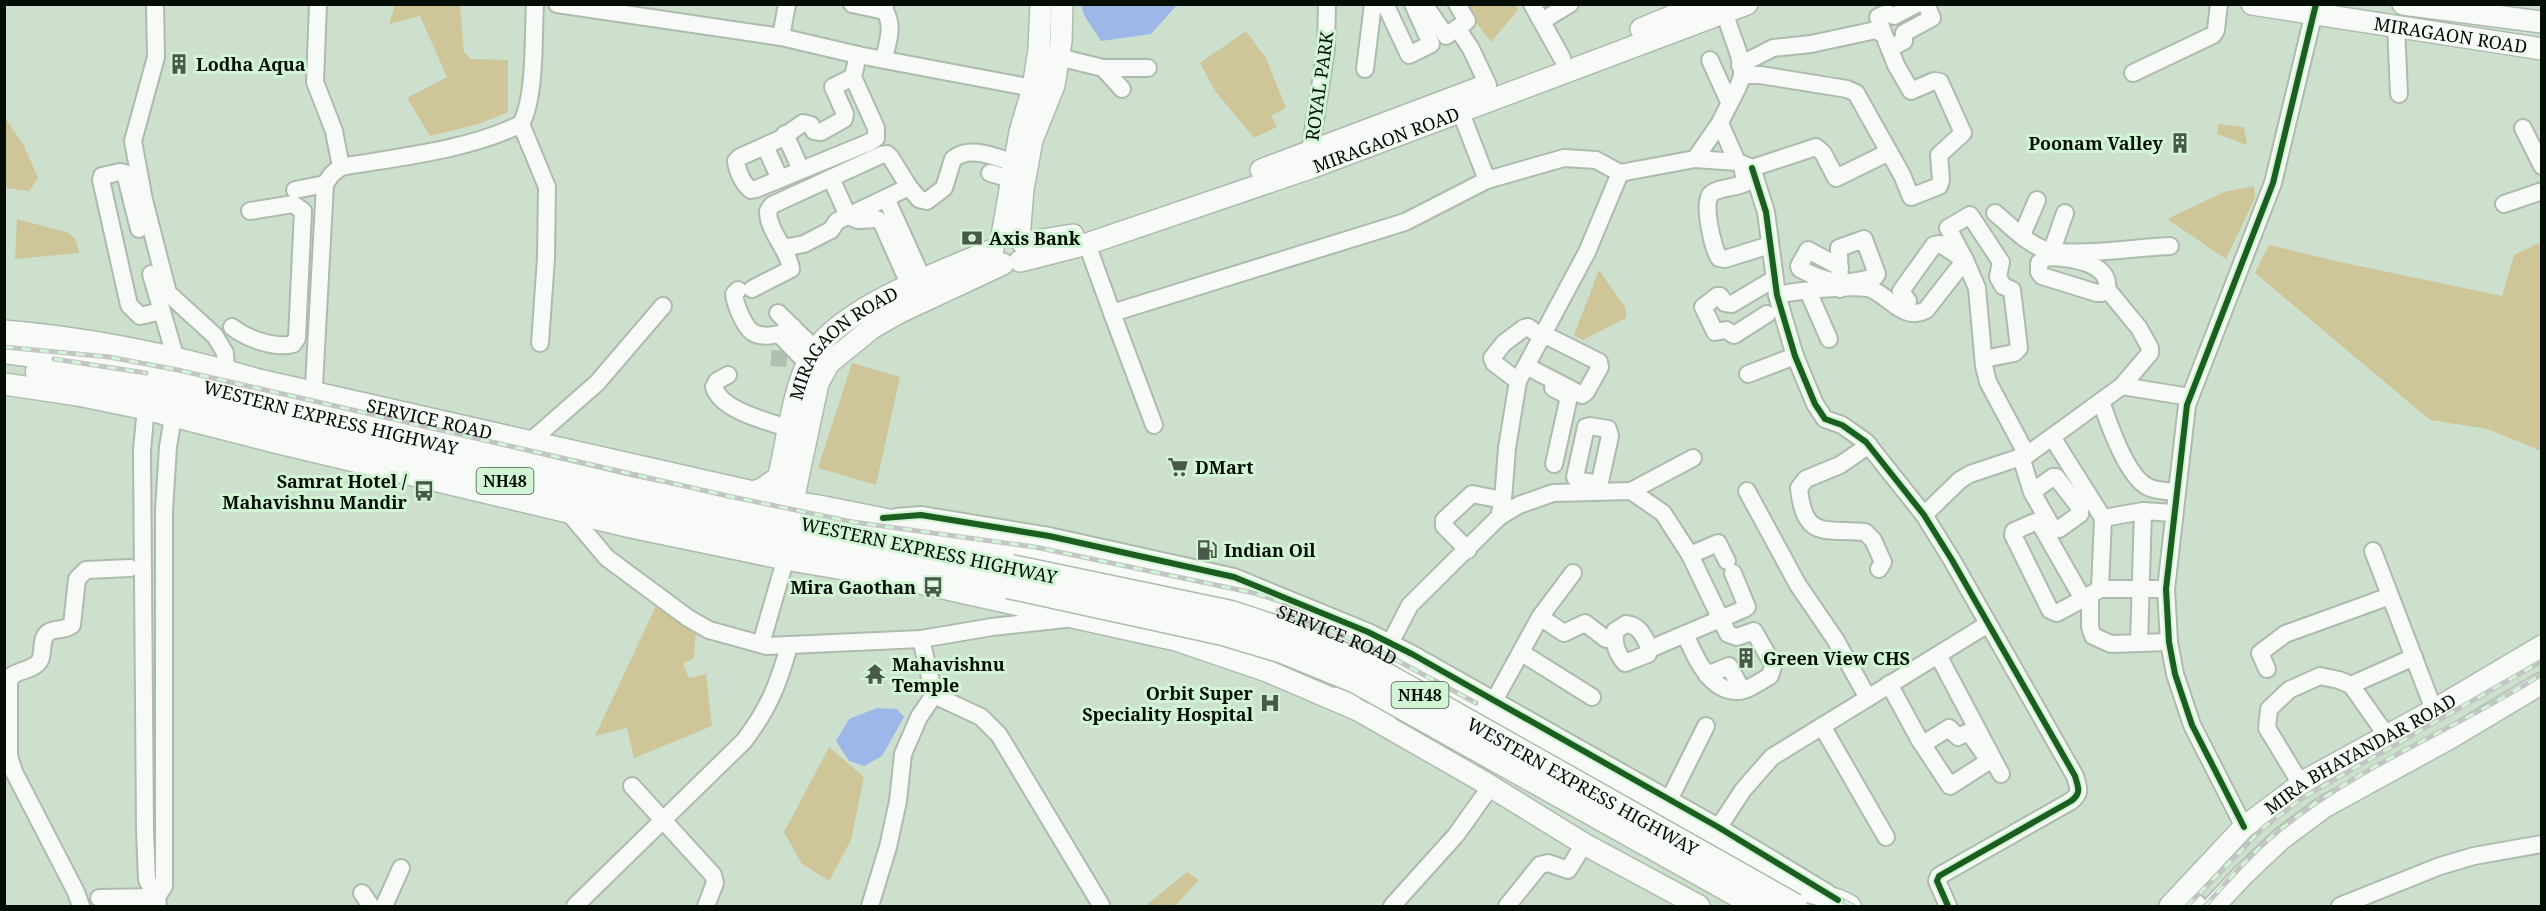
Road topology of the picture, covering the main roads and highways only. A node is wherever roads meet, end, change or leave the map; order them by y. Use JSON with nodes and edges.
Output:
{"nodes":[{"id":1,"x":1041,"y":4,"type":"edge"},
{"id":2,"x":1062,"y":4,"type":"edge"},
{"id":3,"x":1702,"y":4,"type":"edge"},
{"id":4,"x":1747,"y":4,"type":"edge"},
{"id":5,"x":2252,"y":4,"type":"edge"},
{"id":6,"x":2403,"y":4,"type":"edge"},
{"id":7,"x":1724,"y":9,"type":"edge"},
{"id":8,"x":2315,"y":9,"type":"edge"},
{"id":9,"x":2481,"y":10,"type":"edge"},
{"id":10,"x":2541,"y":22,"type":"edge"},
{"id":11,"x":2541,"y":48,"type":"edge"},
{"id":12,"x":1043,"y":87,"type":"junction"},
{"id":13,"x":1458,"y":104,"type":"junction"},
{"id":14,"x":1312,"y":159,"type":"junction"},
{"id":15,"x":1010,"y":249,"type":"junction"},
{"id":16,"x":4,"y":331,"type":"edge"},
{"id":17,"x":4,"y":351,"type":"edge"},
{"id":18,"x":809,"y":361,"type":"junction"},
{"id":19,"x":4,"y":367,"type":"edge"},
{"id":20,"x":4,"y":384,"type":"edge"},
{"id":21,"x":147,"y":400,"type":"junction"},
{"id":22,"x":174,"y":406,"type":"junction"},
{"id":23,"x":311,"y":413,"type":"junction"},
{"id":24,"x":779,"y":477,"type":"junction"},
{"id":25,"x":780,"y":523,"type":"junction"},
{"id":26,"x":1010,"y":576,"type":"junction"},
{"id":27,"x":2541,"y":646,"type":"edge"},
{"id":28,"x":2541,"y":683,"type":"edge"},
{"id":29,"x":2222,"y":850,"type":"junction"},
{"id":30,"x":2244,"y":874,"type":"junction"},
{"id":31,"x":2177,"y":899,"type":"edge"},
{"id":32,"x":1844,"y":903,"type":"edge"},
{"id":33,"x":1699,"y":906,"type":"edge"},
{"id":34,"x":1758,"y":906,"type":"edge"},
{"id":35,"x":1795,"y":906,"type":"edge"},
{"id":36,"x":2214,"y":906,"type":"edge"}],
"edges":[{"from":1,"to":12,"type":"main road"},
{"from":2,"to":12,"type":"main road"},
{"from":3,"to":13,"type":"main road","name":"MIRAGAON ROAD"},
{"from":4,"to":7,"type":"main road","name":"MIRAGAON ROAD"},
{"from":5,"to":8,"type":"main road","name":"MIRAGAON ROAD"},
{"from":6,"to":9,"type":"main road","name":"MIRAGAON ROAD"},
{"from":7,"to":13,"type":"main road","name":"MIRAGAON ROAD"},
{"from":8,"to":11,"type":"main road","name":"MIRAGAON ROAD"},
{"from":9,"to":10,"type":"main road","name":"MIRAGAON ROAD"},
{"from":12,"to":15,"type":"main road"},
{"from":12,"to":15,"type":"main road"},
{"from":13,"to":14,"type":"main road","name":"MIRAGAON ROAD"},
{"from":14,"to":15,"type":"main road","name":"MIRAGAON ROAD"},
{"from":14,"to":15,"type":"main road","name":"MIRAGAON ROAD"},
{"from":15,"to":18,"type":"main road","name":"MIRAGAON ROAD"},
{"from":15,"to":18,"type":"main road","name":"MIRAGAON ROAD"},
{"from":16,"to":23,"type":"main road","name":"SERVICE ROAD"},
{"from":17,"to":23,"type":"highway","name":"WESTERN EXPRESS HIGHWAY","number":"NH48"},
{"from":18,"to":24,"type":"main road","name":"MIRAGAON ROAD"},
{"from":18,"to":25,"type":"main road","name":"MIRAGAON ROAD"},
{"from":19,"to":21,"type":"highway","name":"WESTERN EXPRESS HIGHWAY","number":"NH48"},
{"from":20,"to":21,"type":"main road"},
{"from":21,"to":22,"type":"highway","name":"WESTERN EXPRESS HIGHWAY","number":"NH48"},
{"from":22,"to":23,"type":"highway","name":"WESTERN EXPRESS HIGHWAY","number":"NH48"},
{"from":22,"to":25,"type":"main road"},
{"from":23,"to":24,"type":"main road","name":"SERVICE ROAD"},
{"from":23,"to":25,"type":"highway","name":"WESTERN EXPRESS HIGHWAY","number":"NH48"},
{"from":23,"to":25,"type":"highway","name":"WESTERN EXPRESS HIGHWAY","number":"NH48"},
{"from":24,"to":25,"type":"main road","name":"MIRAGAON ROAD"},
{"from":25,"to":26,"type":"highway","name":"WESTERN EXPRESS HIGHWAY","number":"NH48"},
{"from":25,"to":32,"type":"main road","name":"SERVICE ROAD"},
{"from":25,"to":33,"type":"main road"},
{"from":26,"to":34,"type":"highway","name":"WESTERN EXPRESS HIGHWAY","number":"NH48","bridge":true},
{"from":26,"to":35,"type":"highway","name":"WESTERN EXPRESS HIGHWAY","number":"NH48","bridge":true},
{"from":27,"to":29,"type":"main road","name":"MIRA BHAYANDAR ROAD"},
{"from":28,"to":30,"type":"main road","name":"MIRA BHAYANDAR ROAD"},
{"from":29,"to":30,"type":"main road"},
{"from":29,"to":31,"type":"main road","name":"MIRA BHAYANDAR ROAD"},
{"from":30,"to":36,"type":"main road","name":"MIRA BHAYANDAR ROAD"}]}
